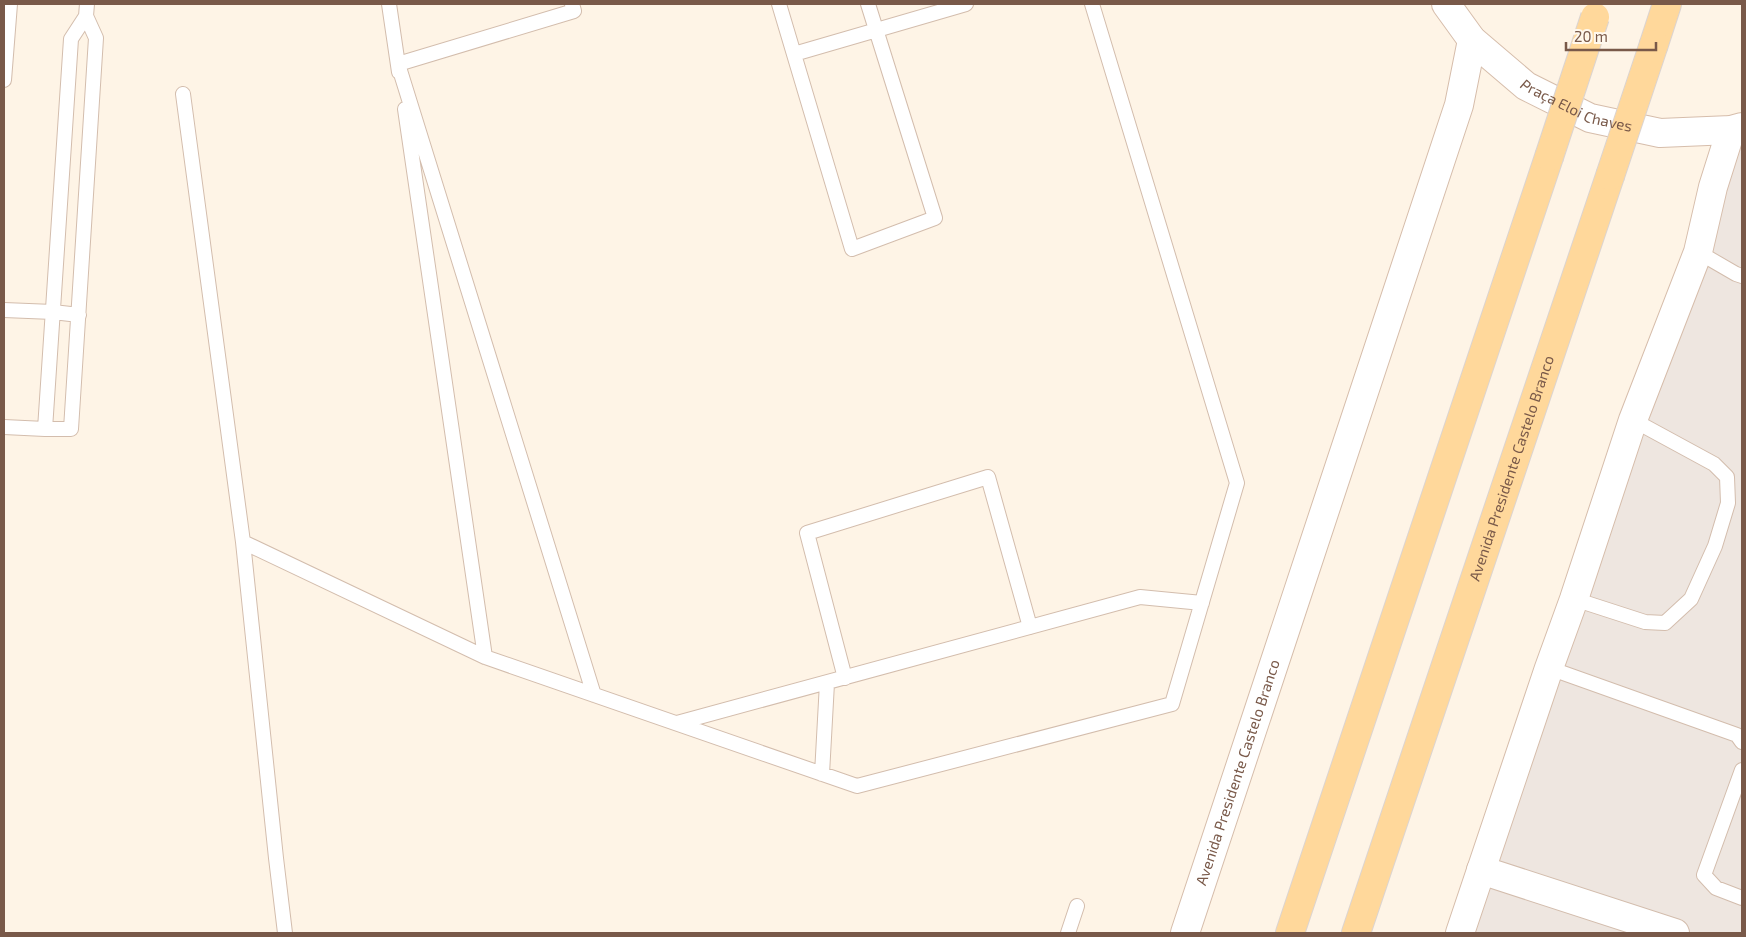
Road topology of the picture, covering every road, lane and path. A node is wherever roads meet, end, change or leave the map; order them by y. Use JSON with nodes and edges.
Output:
{"nodes":[{"id":1,"x":10,"y":4,"type":"edge"},
{"id":2,"x":389,"y":4,"type":"edge"},
{"id":3,"x":572,"y":4,"type":"edge"},
{"id":4,"x":779,"y":4,"type":"edge"},
{"id":5,"x":868,"y":4,"type":"edge"},
{"id":6,"x":966,"y":4,"type":"edge"},
{"id":7,"x":1092,"y":4,"type":"edge"},
{"id":8,"x":1446,"y":4,"type":"edge"},
{"id":9,"x":1667,"y":4,"type":"edge"},
{"id":10,"x":86,"y":10,"type":"edge"},
{"id":11,"x":1597,"y":10,"type":"edge"},
{"id":12,"x":876,"y":29,"type":"junction"},
{"id":13,"x":1472,"y":40,"type":"junction"},
{"id":14,"x":794,"y":54,"type":"junction"},
{"id":15,"x":398,"y":64,"type":"junction"},
{"id":16,"x":4,"y":80,"type":"edge"},
{"id":17,"x":183,"y":94,"type":"dead end"},
{"id":18,"x":1737,"y":129,"type":"edge"},
{"id":19,"x":1698,"y":252,"type":"junction"},
{"id":20,"x":1742,"y":276,"type":"edge"},
{"id":21,"x":4,"y":310,"type":"edge"},
{"id":22,"x":53,"y":312,"type":"junction"},
{"id":23,"x":79,"y":315,"type":"junction"},
{"id":24,"x":1634,"y":420,"type":"junction"},
{"id":25,"x":4,"y":427,"type":"edge"},
{"id":26,"x":45,"y":429,"type":"junction"},
{"id":27,"x":243,"y":542,"type":"junction"},
{"id":28,"x":1574,"y":599,"type":"junction"},
{"id":29,"x":1202,"y":603,"type":"junction"},
{"id":30,"x":1030,"y":627,"type":"junction"},
{"id":31,"x":485,"y":657,"type":"junction"},
{"id":32,"x":1549,"y":668,"type":"junction"},
{"id":33,"x":845,"y":678,"type":"junction"},
{"id":34,"x":827,"y":683,"type":"junction"},
{"id":35,"x":594,"y":695,"type":"junction"},
{"id":36,"x":678,"y":724,"type":"junction"},
{"id":37,"x":1742,"y":742,"type":"edge"},
{"id":38,"x":1742,"y":770,"type":"edge"},
{"id":39,"x":822,"y":774,"type":"junction"},
{"id":40,"x":1481,"y":870,"type":"junction"},
{"id":41,"x":1742,"y":898,"type":"edge"},
{"id":42,"x":1077,"y":906,"type":"dead end"},
{"id":43,"x":285,"y":933,"type":"edge"},
{"id":44,"x":1068,"y":933,"type":"edge"},
{"id":45,"x":1185,"y":933,"type":"edge"},
{"id":46,"x":1290,"y":933,"type":"edge"},
{"id":47,"x":1356,"y":933,"type":"edge"},
{"id":48,"x":1460,"y":933,"type":"edge"},
{"id":49,"x":1674,"y":933,"type":"edge"}],
"edges":[{"from":1,"to":16,"type":"lane"},
{"from":2,"to":15,"type":"lane"},
{"from":3,"to":15,"type":"lane"},
{"from":4,"to":14,"type":"lane"},
{"from":5,"to":12,"type":"lane"},
{"from":6,"to":12,"type":"lane"},
{"from":7,"to":29,"type":"lane"},
{"from":8,"to":13,"type":"main road","name":"Praça Eloi Chaves"},
{"from":9,"to":47,"type":"main road","name":"Avenida Presidente Castelo Branco","bridge":true},
{"from":10,"to":22,"type":"lane"},
{"from":10,"to":23,"type":"lane"},
{"from":11,"to":46,"type":"main road","bridge":true},
{"from":12,"to":14,"type":"lane"},
{"from":12,"to":14,"type":"lane"},
{"from":13,"to":18,"type":"main road","name":"Praça Eloi Chaves"},
{"from":13,"to":45,"type":"main road","name":"Avenida Presidente Castelo Branco"},
{"from":15,"to":31,"type":"lane"},
{"from":15,"to":35,"type":"lane"},
{"from":17,"to":27,"type":"lane"},
{"from":18,"to":19,"type":"main road"},
{"from":19,"to":20,"type":"lane"},
{"from":19,"to":24,"type":"main road"},
{"from":21,"to":22,"type":"lane"},
{"from":22,"to":23,"type":"lane"},
{"from":22,"to":26,"type":"lane"},
{"from":23,"to":26,"type":"lane"},
{"from":24,"to":28,"type":"main road"},
{"from":24,"to":28,"type":"lane"},
{"from":25,"to":26,"type":"lane"},
{"from":27,"to":31,"type":"lane"},
{"from":27,"to":43,"type":"lane"},
{"from":28,"to":32,"type":"main road"},
{"from":29,"to":30,"type":"lane"},
{"from":29,"to":39,"type":"lane"},
{"from":30,"to":33,"type":"lane"},
{"from":30,"to":33,"type":"lane"},
{"from":31,"to":35,"type":"lane"},
{"from":32,"to":37,"type":"lane"},
{"from":32,"to":40,"type":"main road"},
{"from":33,"to":34,"type":"lane"},
{"from":34,"to":36,"type":"lane"},
{"from":34,"to":39,"type":"lane"},
{"from":35,"to":36,"type":"lane"},
{"from":36,"to":39,"type":"lane"},
{"from":38,"to":41,"type":"lane"},
{"from":40,"to":48,"type":"main road"},
{"from":40,"to":49,"type":"main road"},
{"from":42,"to":44,"type":"lane"}]}
